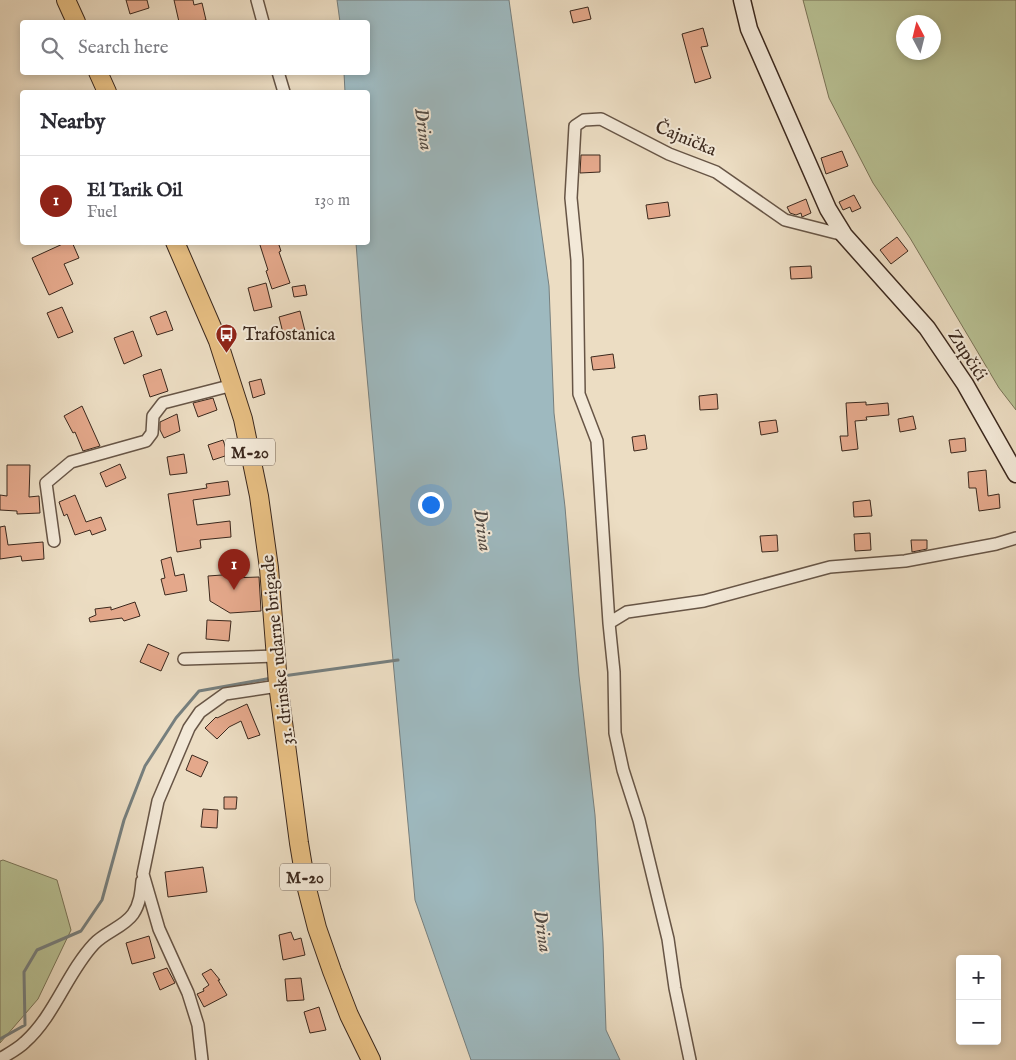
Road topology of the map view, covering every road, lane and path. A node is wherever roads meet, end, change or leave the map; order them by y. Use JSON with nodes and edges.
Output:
{"nodes":[{"id":1,"x":66,"y":0,"type":"edge"},
{"id":2,"x":256,"y":0,"type":"edge"},
{"id":3,"x":742,"y":0,"type":"edge"},
{"id":4,"x":75,"y":20,"type":"edge"},
{"id":5,"x":262,"y":20,"type":"edge"},
{"id":6,"x":99,"y":75,"type":"edge"},
{"id":7,"x":279,"y":75,"type":"edge"},
{"id":8,"x":106,"y":90,"type":"edge"},
{"id":9,"x":283,"y":90,"type":"edge"},
{"id":10,"x":844,"y":235,"type":"junction"},
{"id":11,"x":176,"y":245,"type":"edge"},
{"id":12,"x":233,"y":385,"type":"junction"},
{"id":13,"x":1016,"y":474,"type":"edge"},
{"id":14,"x":1016,"y":538,"type":"edge"},
{"id":15,"x":54,"y":541,"type":"dead end"},
{"id":16,"x":608,"y":623,"type":"junction"},
{"id":17,"x":184,"y":660,"type":"dead end"},
{"id":18,"x":277,"y":675,"type":"junction"},
{"id":19,"x":143,"y":874,"type":"junction"},
{"id":20,"x":0,"y":1059,"type":"edge"},
{"id":21,"x":202,"y":1060,"type":"edge"},
{"id":22,"x":371,"y":1060,"type":"edge"},
{"id":23,"x":690,"y":1060,"type":"edge"}],
"edges":[{"from":1,"to":4,"type":"main road"},
{"from":2,"to":5,"type":"street"},
{"from":3,"to":10,"type":"main road"},
{"from":6,"to":8,"type":"main road"},
{"from":7,"to":9,"type":"street"},
{"from":10,"to":13,"type":"main road","name":"Zupčići"},
{"from":10,"to":16,"type":"street","name":"Čajnička"},
{"from":11,"to":12,"type":"main road","name":"31. drinske udarne brigade","number":"M-20"},
{"from":12,"to":15,"type":"street"},
{"from":12,"to":18,"type":"main road","name":"31. drinske udarne brigade","number":"M-20"},
{"from":14,"to":16,"type":"street"},
{"from":16,"to":23,"type":"street"},
{"from":17,"to":18,"type":"street"},
{"from":18,"to":19,"type":"street"},
{"from":18,"to":22,"type":"main road","name":"31. drinske udarne brigade","number":"M-20"},
{"from":19,"to":20,"type":"street"},
{"from":19,"to":21,"type":"street"}]}
